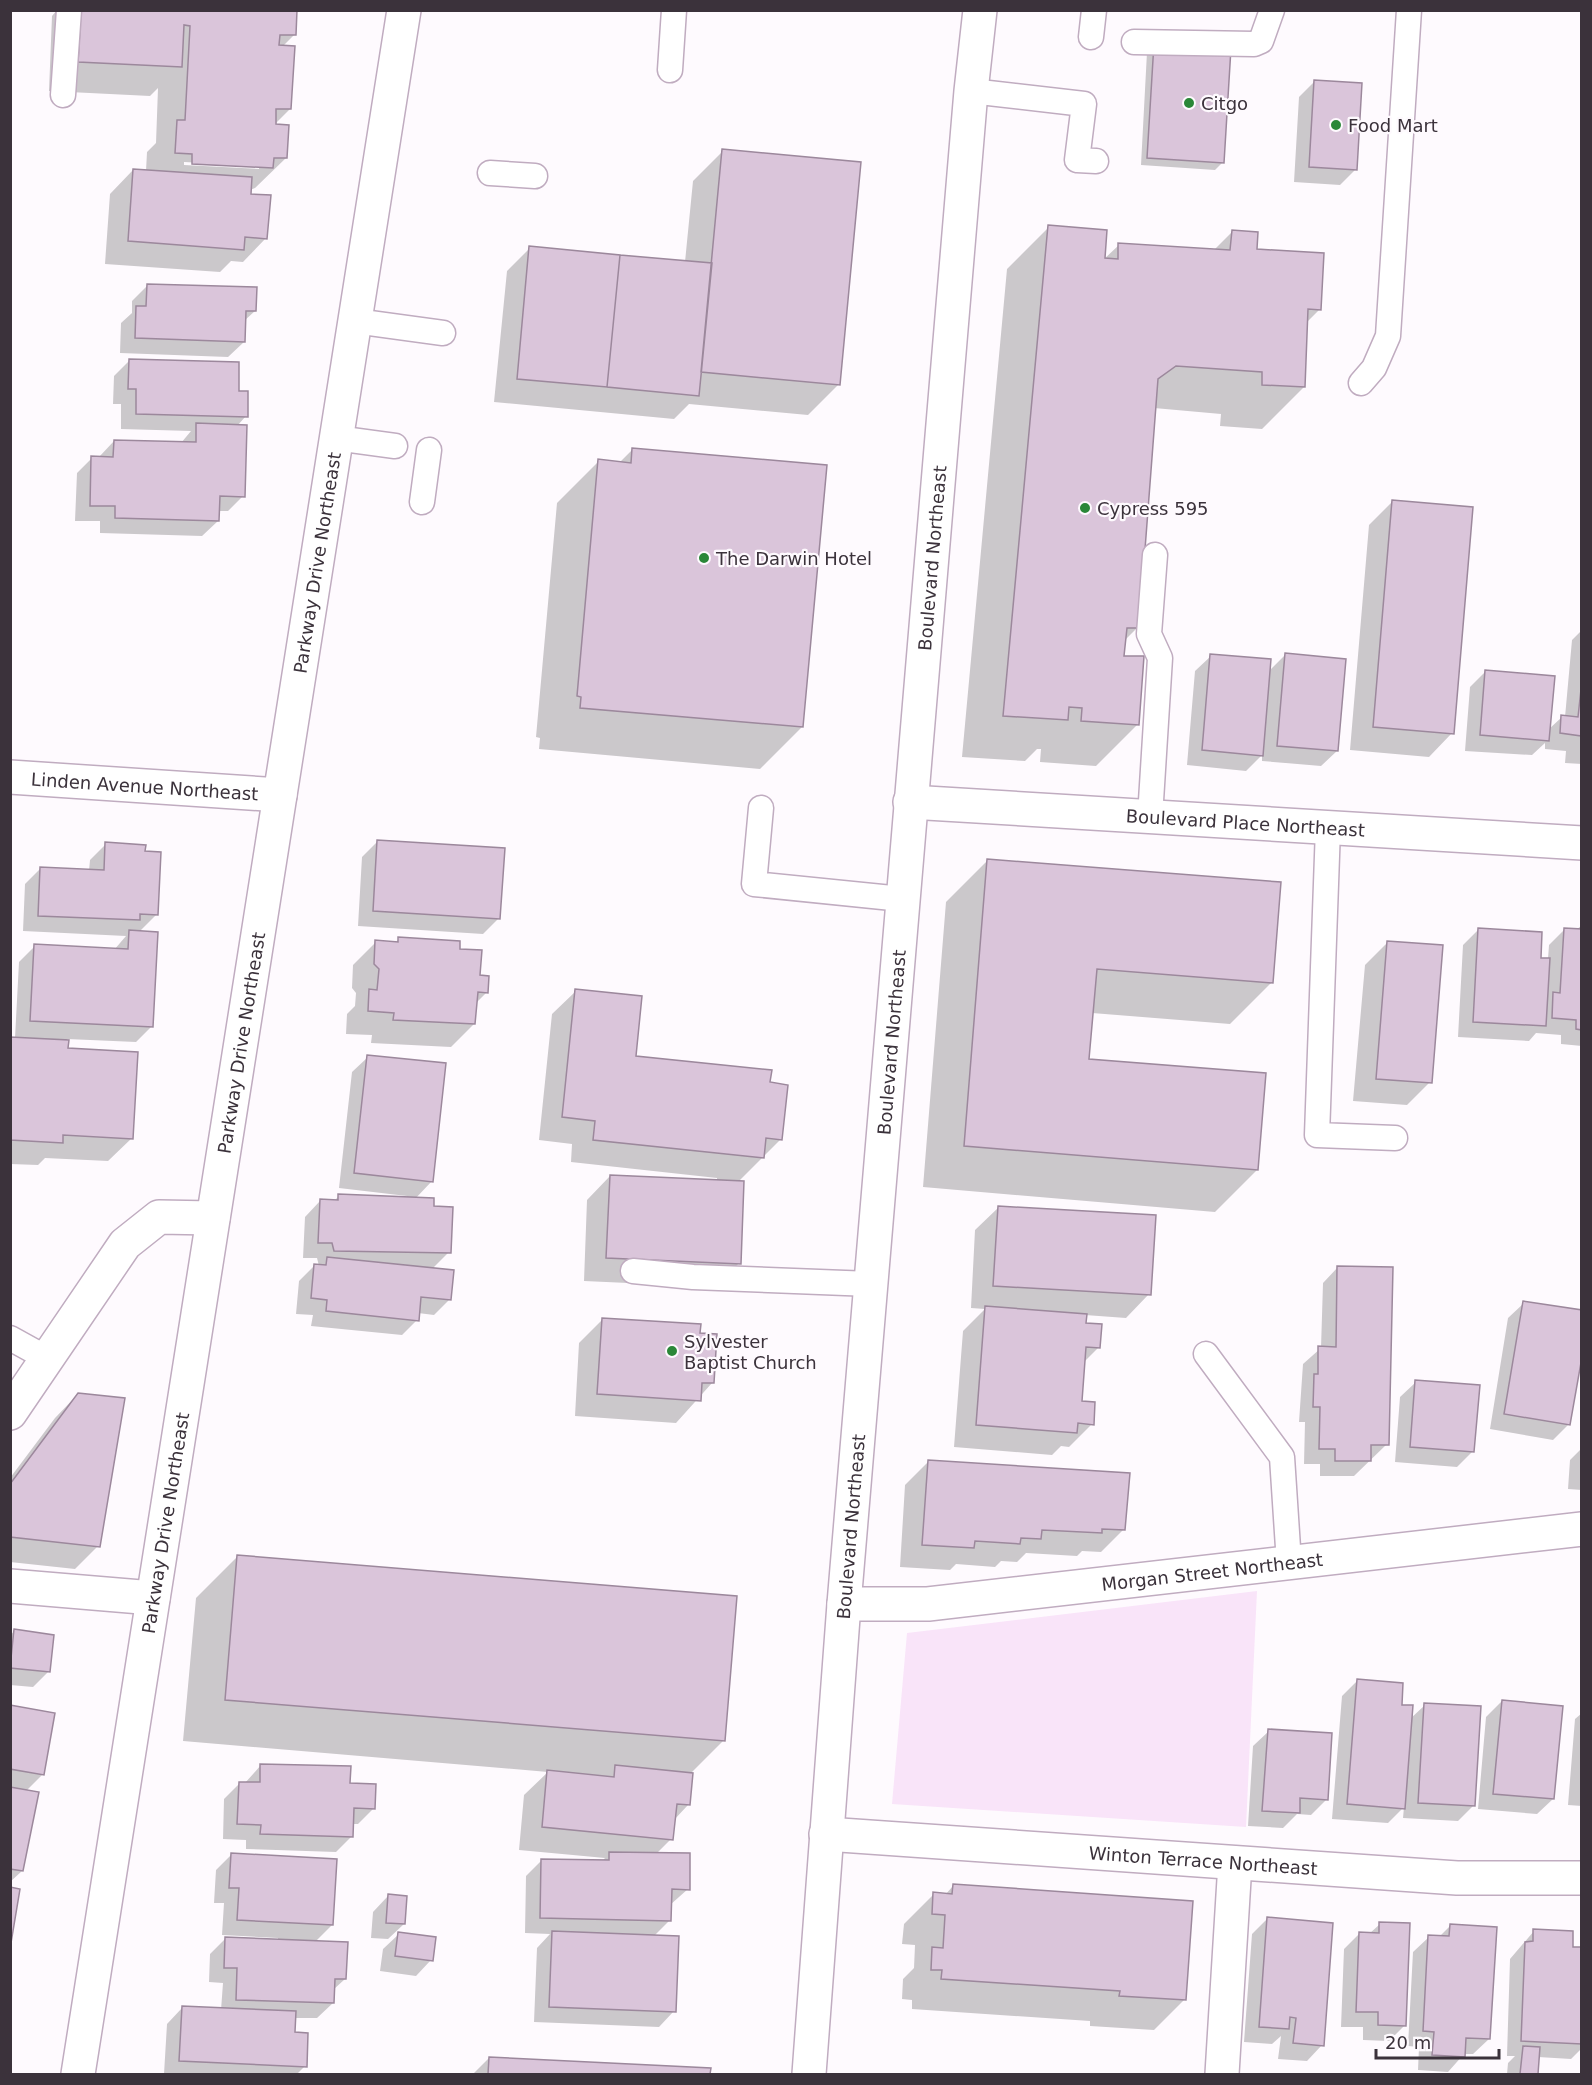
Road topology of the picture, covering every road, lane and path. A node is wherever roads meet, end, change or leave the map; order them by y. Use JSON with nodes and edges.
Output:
{"nodes":[{"id":1,"x":69,"y":10,"type":"edge"},
{"id":2,"x":404,"y":10,"type":"edge"},
{"id":3,"x":674,"y":10,"type":"edge"},
{"id":4,"x":980,"y":10,"type":"edge"},
{"id":5,"x":1094,"y":10,"type":"edge"},
{"id":6,"x":1272,"y":10,"type":"edge"},
{"id":7,"x":1408,"y":10,"type":"edge"},
{"id":8,"x":1091,"y":37,"type":"dead end"},
{"id":9,"x":1134,"y":42,"type":"dead end"},
{"id":10,"x":670,"y":70,"type":"dead end"},
{"id":11,"x":970,"y":91,"type":"junction"},
{"id":12,"x":63,"y":95,"type":"dead end"},
{"id":13,"x":1096,"y":161,"type":"dead end"},
{"id":14,"x":490,"y":172,"type":"dead end"},
{"id":15,"x":535,"y":176,"type":"dead end"},
{"id":16,"x":355,"y":321,"type":"junction"},
{"id":17,"x":443,"y":333,"type":"dead end"},
{"id":18,"x":1361,"y":383,"type":"dead end"},
{"id":19,"x":336,"y":438,"type":"junction"},
{"id":20,"x":395,"y":446,"type":"dead end"},
{"id":21,"x":429,"y":450,"type":"dead end"},
{"id":22,"x":423,"y":502,"type":"dead end"},
{"id":23,"x":1155,"y":555,"type":"dead end"},
{"id":24,"x":10,"y":777,"type":"edge"},
{"id":25,"x":280,"y":795,"type":"junction"},
{"id":26,"x":910,"y":802,"type":"junction"},
{"id":27,"x":761,"y":808,"type":"dead end"},
{"id":28,"x":1150,"y":817,"type":"junction"},
{"id":29,"x":1328,"y":828,"type":"junction"},
{"id":30,"x":1581,"y":843,"type":"edge"},
{"id":31,"x":902,"y":899,"type":"junction"},
{"id":32,"x":1395,"y":1138,"type":"dead end"},
{"id":33,"x":213,"y":1218,"type":"junction"},
{"id":34,"x":633,"y":1271,"type":"dead end"},
{"id":35,"x":871,"y":1284,"type":"junction"},
{"id":36,"x":10,"y":1338,"type":"edge"},
{"id":37,"x":1206,"y":1354,"type":"dead end"},
{"id":38,"x":48,"y":1359,"type":"junction"},
{"id":39,"x":10,"y":1413,"type":"edge"},
{"id":40,"x":1581,"y":1529,"type":"edge"},
{"id":41,"x":1289,"y":1563,"type":"junction"},
{"id":42,"x":10,"y":1586,"type":"edge"},
{"id":43,"x":153,"y":1598,"type":"junction"},
{"id":44,"x":844,"y":1604,"type":"junction"},
{"id":45,"x":826,"y":1834,"type":"junction"},
{"id":46,"x":1234,"y":1863,"type":"junction"},
{"id":47,"x":1581,"y":1878,"type":"edge"},
{"id":48,"x":78,"y":2074,"type":"edge"},
{"id":49,"x":809,"y":2074,"type":"edge"},
{"id":50,"x":1222,"y":2074,"type":"edge"}],
"edges":[{"from":1,"to":12,"type":"lane"},
{"from":2,"to":16,"type":"street","name":"Parkway Drive Northeast"},
{"from":3,"to":10,"type":"lane"},
{"from":4,"to":11,"type":"street","name":"Boulevard Northeast"},
{"from":5,"to":8,"type":"lane"},
{"from":6,"to":9,"type":"lane"},
{"from":7,"to":18,"type":"lane"},
{"from":11,"to":13,"type":"lane"},
{"from":11,"to":26,"type":"street","name":"Boulevard Northeast"},
{"from":14,"to":15,"type":"lane"},
{"from":16,"to":17,"type":"lane"},
{"from":16,"to":19,"type":"street","name":"Parkway Drive Northeast"},
{"from":19,"to":20,"type":"lane"},
{"from":19,"to":25,"type":"street","name":"Parkway Drive Northeast"},
{"from":21,"to":22,"type":"lane"},
{"from":23,"to":28,"type":"lane"},
{"from":24,"to":25,"type":"street","name":"Linden Avenue Northeast"},
{"from":25,"to":33,"type":"street","name":"Parkway Drive Northeast"},
{"from":26,"to":28,"type":"street","name":"Boulevard Place Northeast"},
{"from":26,"to":31,"type":"street","name":"Boulevard Northeast"},
{"from":27,"to":31,"type":"lane"},
{"from":28,"to":29,"type":"street","name":"Boulevard Place Northeast"},
{"from":29,"to":30,"type":"street","name":"Boulevard Place Northeast"},
{"from":29,"to":32,"type":"lane"},
{"from":31,"to":35,"type":"street","name":"Boulevard Northeast"},
{"from":33,"to":38,"type":"street"},
{"from":33,"to":43,"type":"street","name":"Parkway Drive Northeast"},
{"from":34,"to":35,"type":"lane"},
{"from":35,"to":44,"type":"street","name":"Boulevard Northeast"},
{"from":36,"to":38,"type":"lane"},
{"from":37,"to":41,"type":"lane"},
{"from":38,"to":39,"type":"street"},
{"from":40,"to":41,"type":"street","name":"Morgan Street Northeast"},
{"from":41,"to":44,"type":"street","name":"Morgan Street Northeast"},
{"from":42,"to":43,"type":"street"},
{"from":43,"to":48,"type":"street","name":"Parkway Drive Northeast"},
{"from":44,"to":45,"type":"street","name":"Boulevard Northeast"},
{"from":45,"to":46,"type":"street","name":"Winton Terrace Northeast"},
{"from":45,"to":49,"type":"street","name":"Boulevard Northeast"},
{"from":46,"to":47,"type":"street","name":"Winton Terrace Northeast"},
{"from":46,"to":50,"type":"street"}]}
